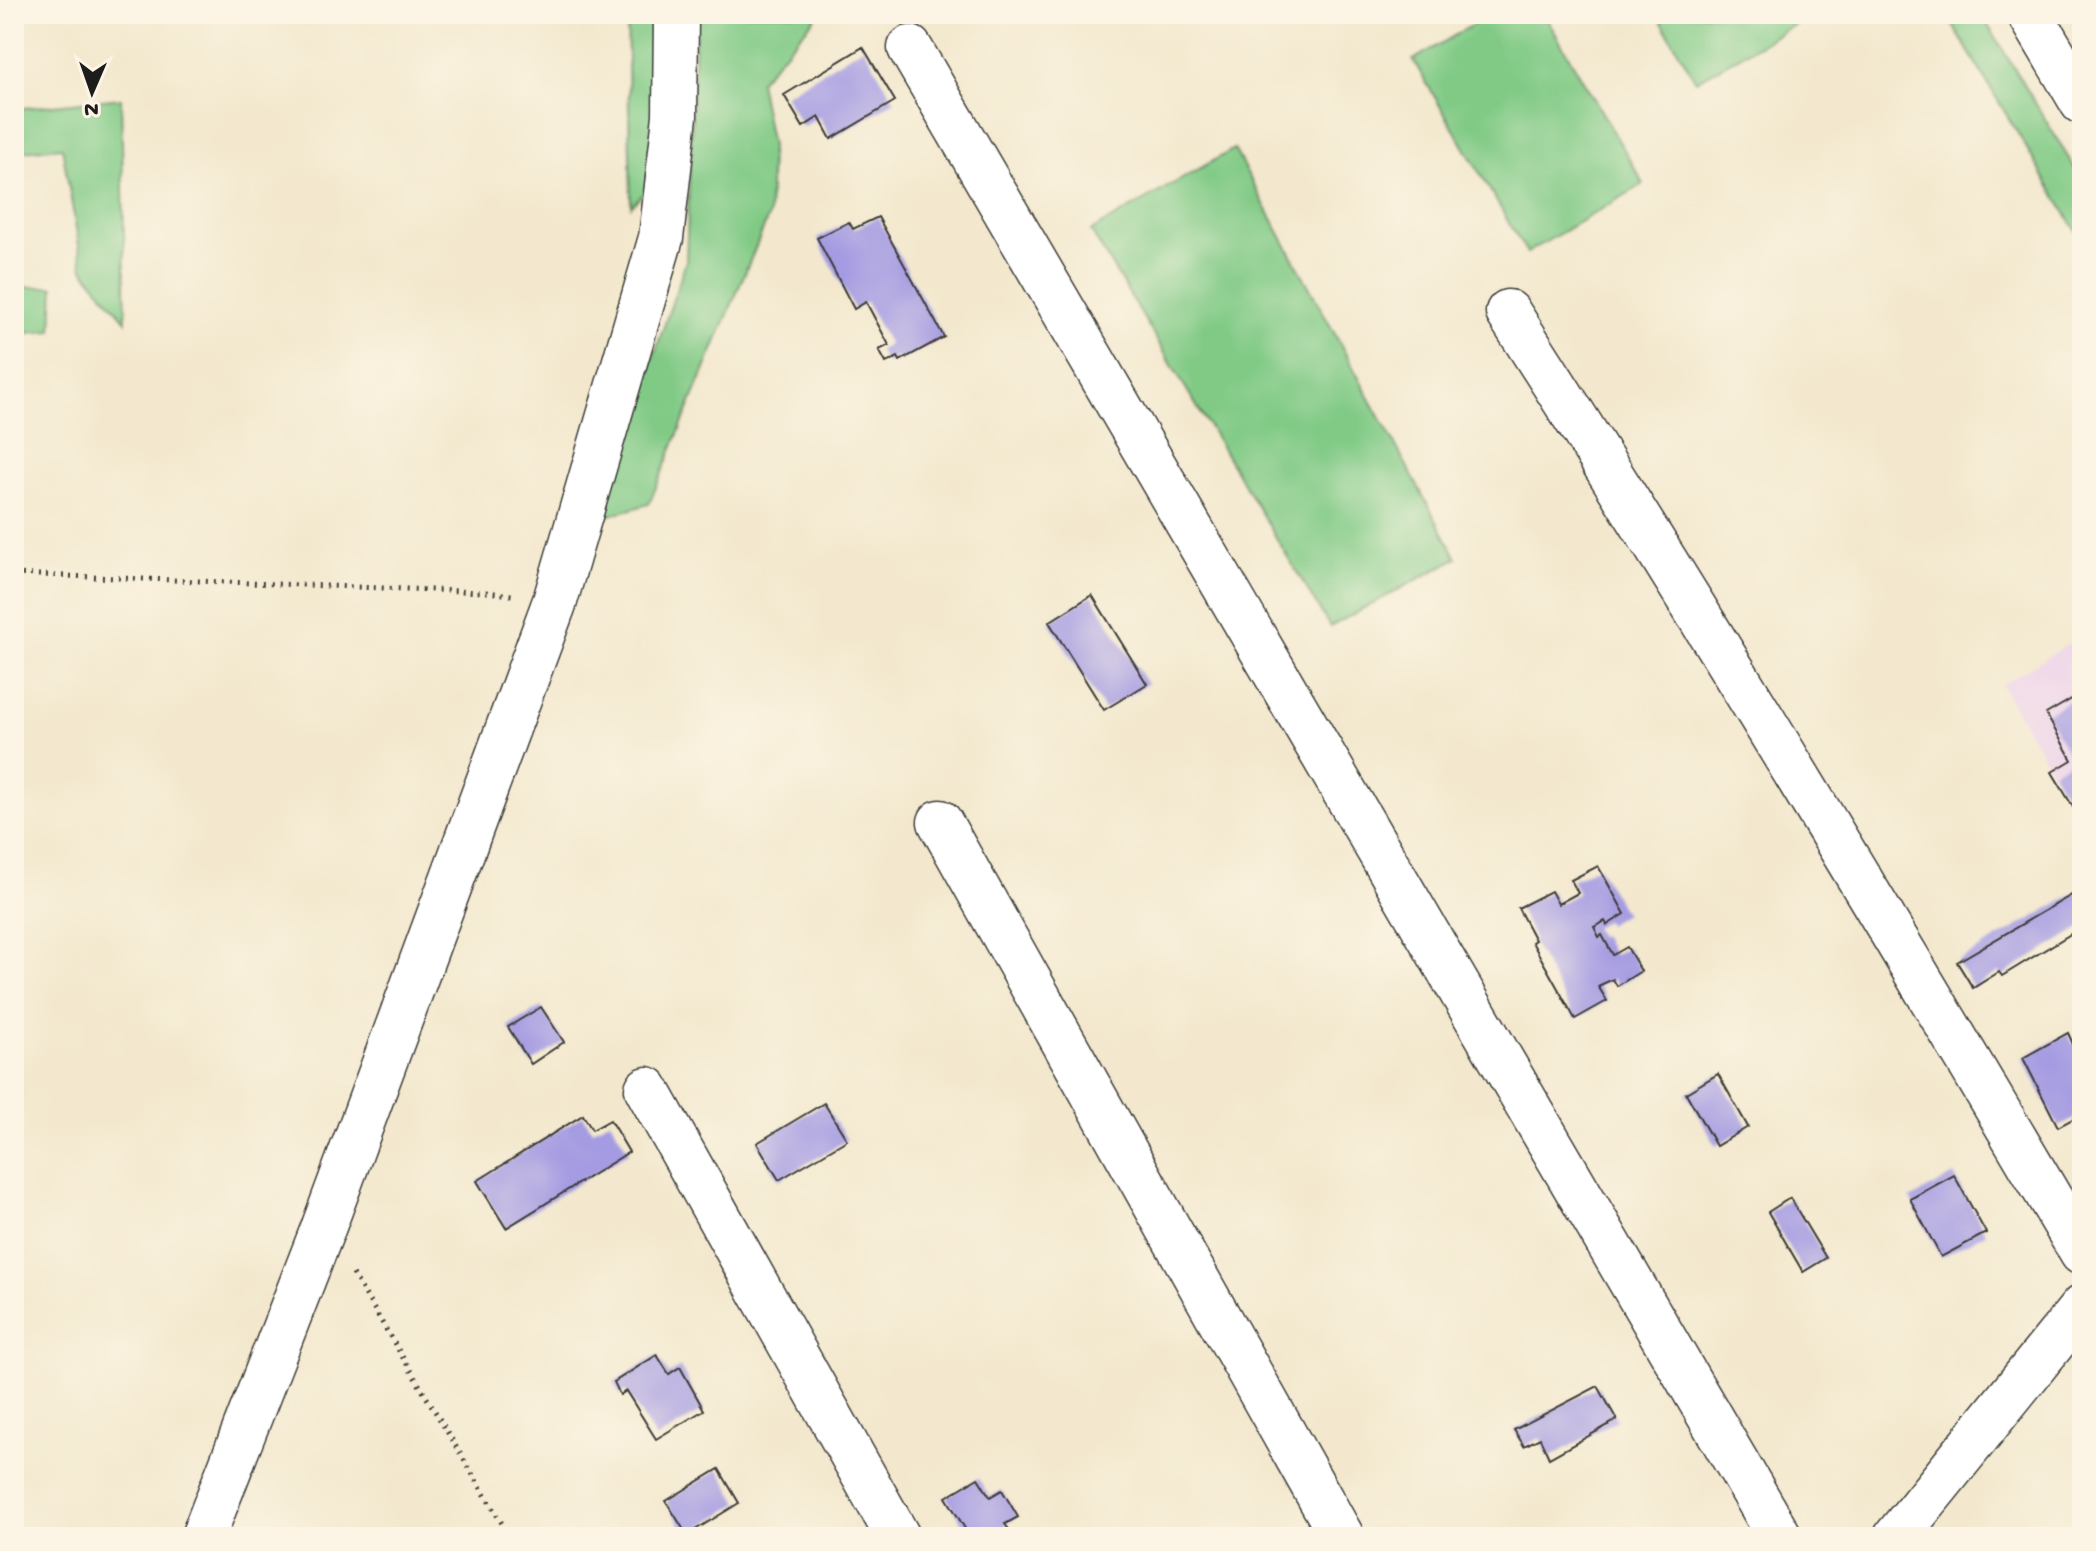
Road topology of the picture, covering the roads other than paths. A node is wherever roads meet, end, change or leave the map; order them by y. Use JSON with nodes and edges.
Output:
{"nodes":[{"id":1,"x":676,"y":14,"type":"edge"},
{"id":2,"x":2030,"y":14,"type":"edge"},
{"id":3,"x":910,"y":48,"type":"dead end"},
{"id":4,"x":2082,"y":102,"type":"edge"},
{"id":5,"x":1508,"y":312,"type":"dead end"},
{"id":6,"x":940,"y":822,"type":"dead end"},
{"id":7,"x":647,"y":1089,"type":"dead end"},
{"id":8,"x":2082,"y":1253,"type":"edge"},
{"id":9,"x":2082,"y":1307,"type":"edge"},
{"id":10,"x":203,"y":1537,"type":"edge"},
{"id":11,"x":898,"y":1537,"type":"edge"},
{"id":12,"x":1342,"y":1537,"type":"edge"},
{"id":13,"x":1780,"y":1537,"type":"edge"},
{"id":14,"x":1896,"y":1537,"type":"edge"}],
"edges":[{"from":1,"to":10,"type":"street"},
{"from":2,"to":4,"type":"street"},
{"from":3,"to":13,"type":"street"},
{"from":5,"to":8,"type":"street"},
{"from":6,"to":12,"type":"street"},
{"from":7,"to":11,"type":"street"},
{"from":9,"to":14,"type":"street"}]}
